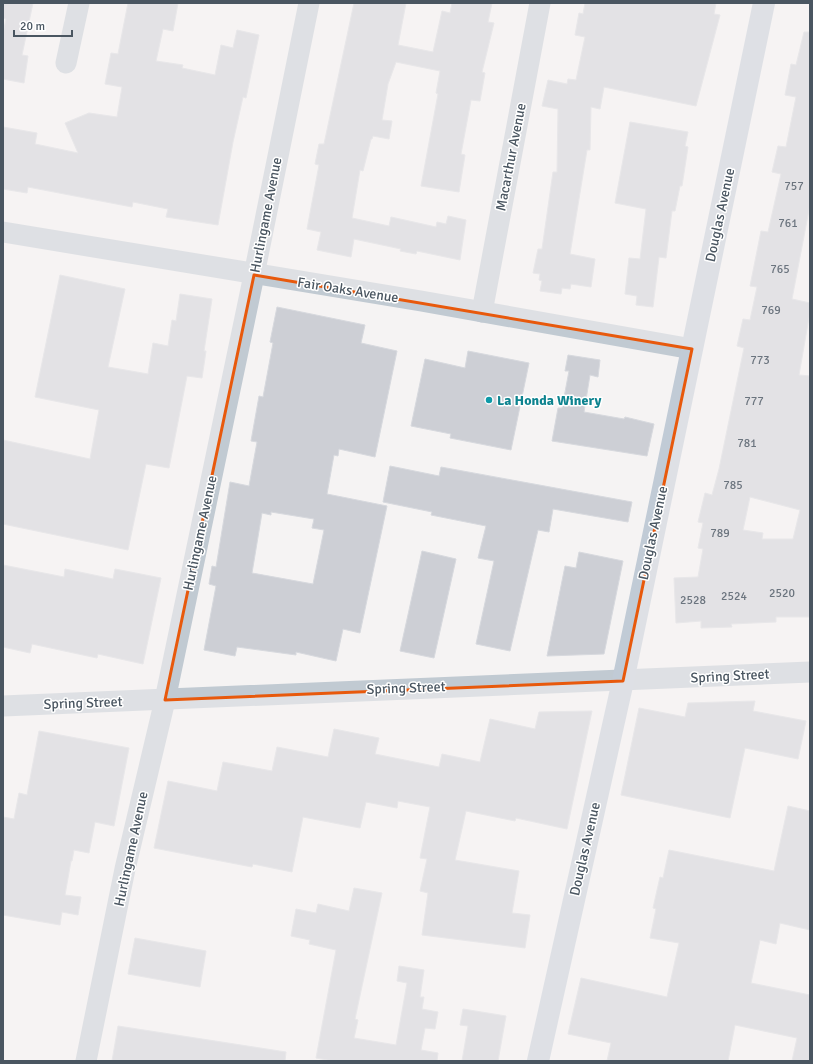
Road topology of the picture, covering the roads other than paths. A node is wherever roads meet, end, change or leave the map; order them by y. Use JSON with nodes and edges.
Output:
{"nodes":[{"id":1,"x":79,"y":3,"type":"edge"},
{"id":2,"x":309,"y":3,"type":"edge"},
{"id":3,"x":540,"y":3,"type":"edge"},
{"id":4,"x":764,"y":3,"type":"edge"},
{"id":5,"x":66,"y":63,"type":"dead end"},
{"id":6,"x":3,"y":232,"type":"edge"},
{"id":7,"x":254,"y":275,"type":"junction"},
{"id":8,"x":482,"y":312,"type":"junction"},
{"id":9,"x":692,"y":349,"type":"junction"},
{"id":10,"x":810,"y":672,"type":"edge"},
{"id":11,"x":623,"y":681,"type":"junction"},
{"id":12,"x":165,"y":700,"type":"junction"},
{"id":13,"x":3,"y":706,"type":"edge"},
{"id":14,"x":86,"y":1061,"type":"edge"},
{"id":15,"x":538,"y":1061,"type":"edge"}],
"edges":[{"from":1,"to":5,"type":"street"},
{"from":2,"to":7,"type":"street","name":"Hurlingame Avenue"},
{"from":3,"to":8,"type":"street","name":"Macarthur Avenue"},
{"from":4,"to":9,"type":"street","name":"Douglas Avenue"},
{"from":6,"to":7,"type":"street","name":"Fair Oaks Avenue"},
{"from":7,"to":8,"type":"street","name":"Fair Oaks Avenue"},
{"from":7,"to":12,"type":"street","name":"Hurlingame Avenue"},
{"from":8,"to":9,"type":"street","name":"Fair Oaks Avenue"},
{"from":9,"to":11,"type":"street","name":"Douglas Avenue"},
{"from":10,"to":11,"type":"street","name":"Spring Street"},
{"from":11,"to":12,"type":"street","name":"Spring Street"},
{"from":11,"to":15,"type":"street","name":"Douglas Avenue"},
{"from":12,"to":13,"type":"street","name":"Spring Street"},
{"from":12,"to":14,"type":"street","name":"Hurlingame Avenue"}]}
